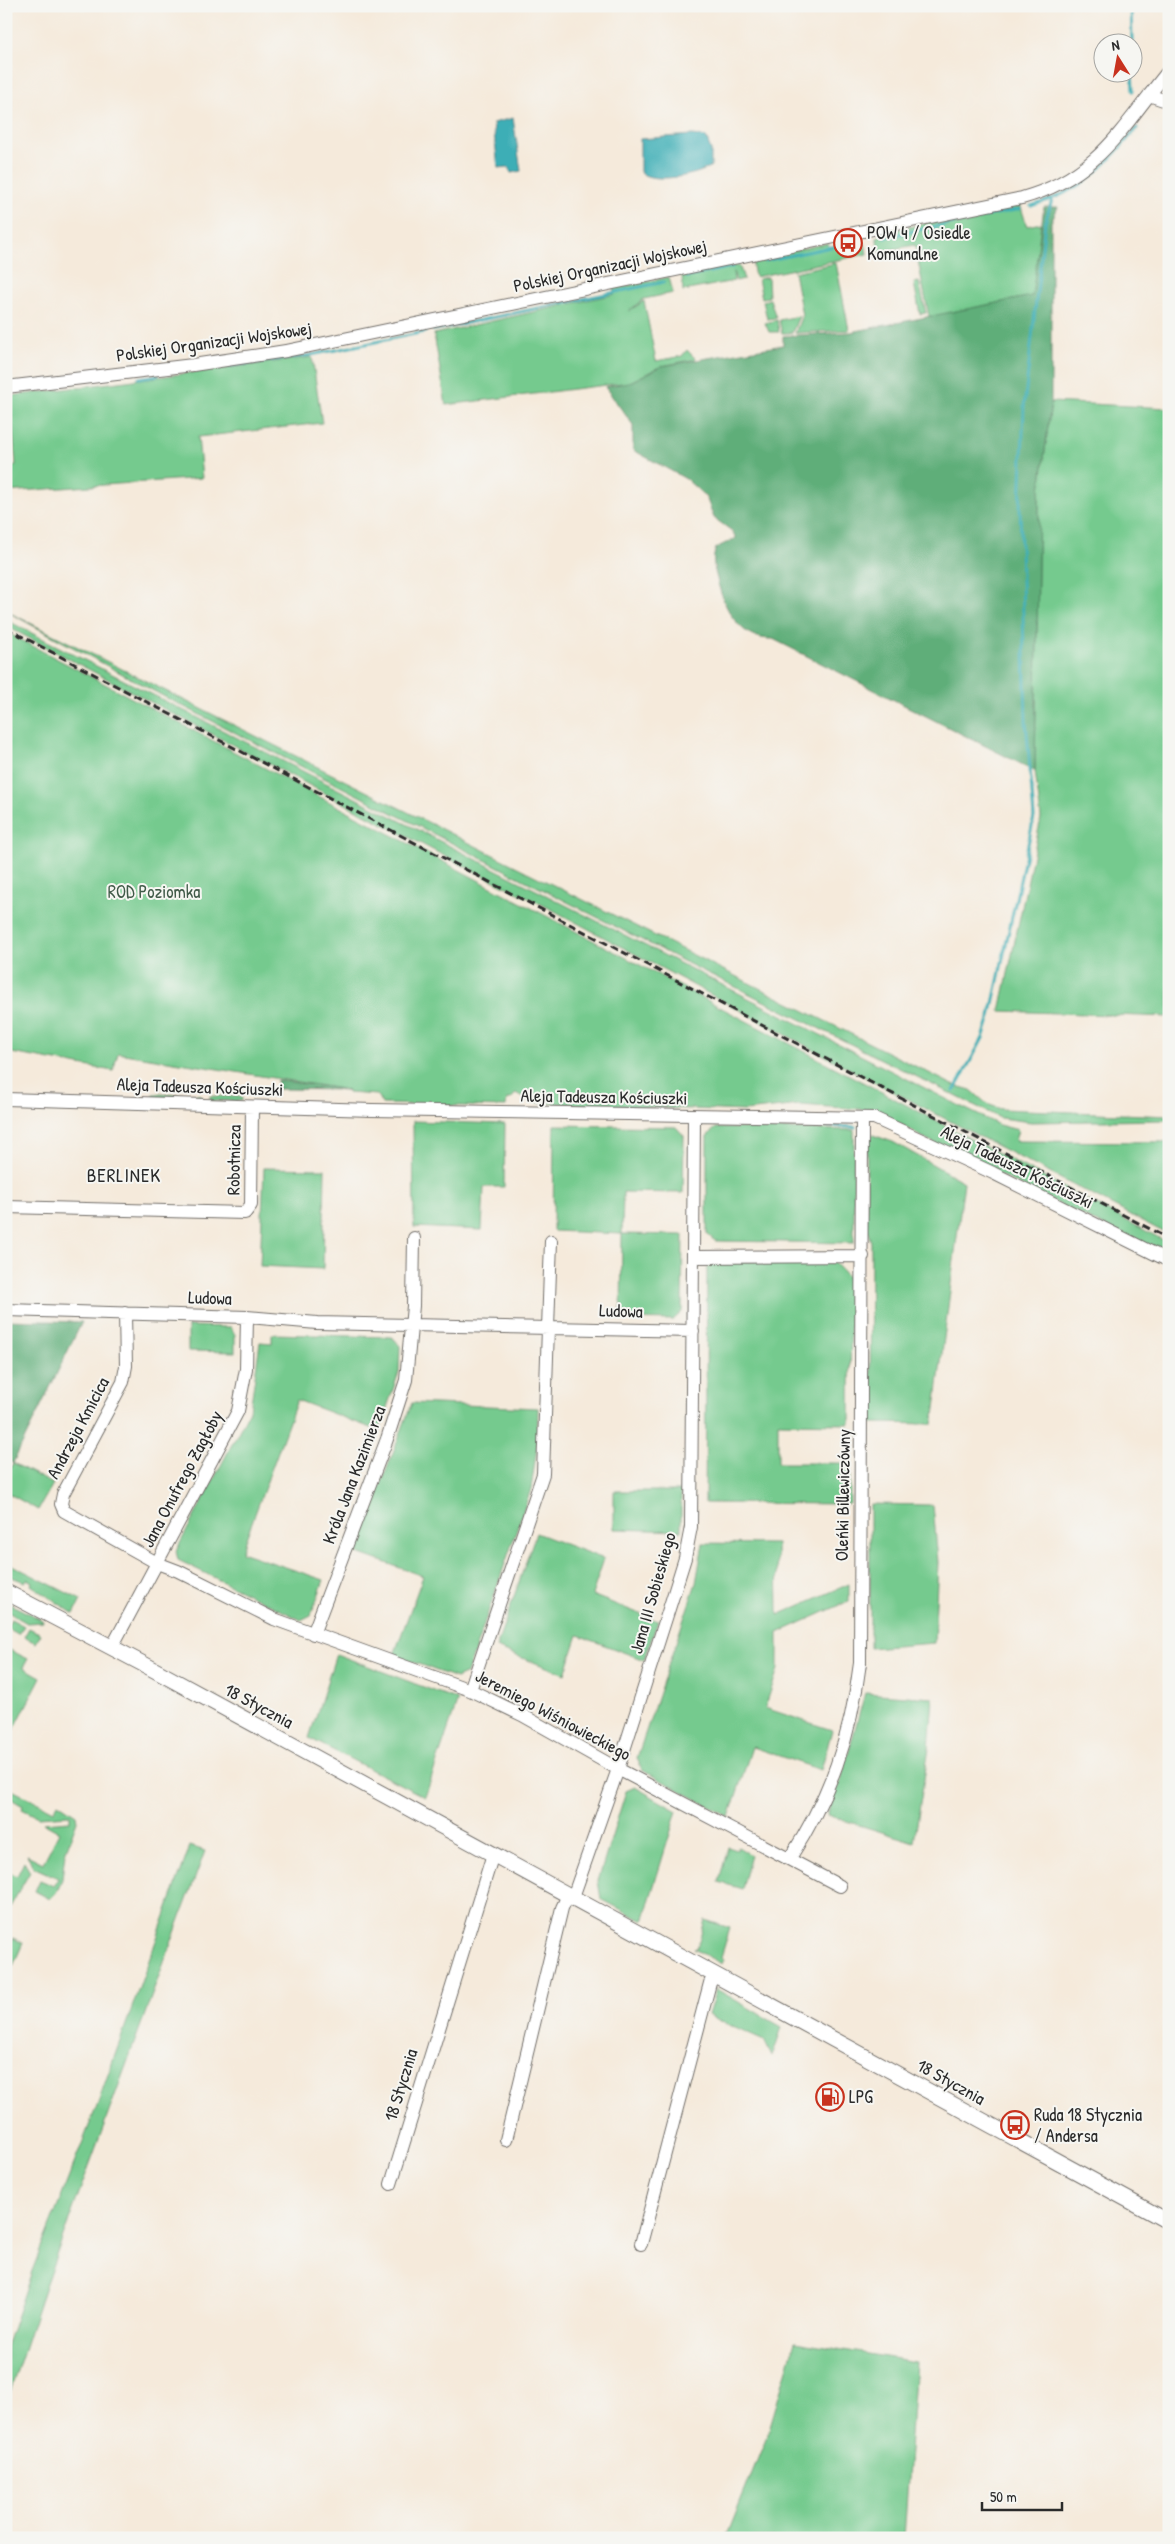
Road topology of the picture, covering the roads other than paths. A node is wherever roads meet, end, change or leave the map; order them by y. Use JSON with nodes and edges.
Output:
{"nodes":[{"id":1,"x":1169,"y":70,"type":"edge"},
{"id":2,"x":1149,"y":95,"type":"junction"},
{"id":3,"x":1169,"y":102,"type":"edge"},
{"id":4,"x":6,"y":387,"type":"edge"},
{"id":5,"x":6,"y":1099,"type":"edge"},
{"id":6,"x":252,"y":1107,"type":"junction"},
{"id":7,"x":694,"y":1116,"type":"junction"},
{"id":8,"x":862,"y":1118,"type":"junction"},
{"id":9,"x":6,"y":1207,"type":"edge"},
{"id":10,"x":414,"y":1238,"type":"dead end"},
{"id":11,"x":551,"y":1241,"type":"dead end"},
{"id":12,"x":863,"y":1256,"type":"junction"},
{"id":13,"x":694,"y":1257,"type":"junction"},
{"id":14,"x":1169,"y":1261,"type":"edge"},
{"id":15,"x":6,"y":1310,"type":"edge"},
{"id":16,"x":125,"y":1313,"type":"junction"},
{"id":17,"x":247,"y":1317,"type":"junction"},
{"id":18,"x":412,"y":1324,"type":"junction"},
{"id":19,"x":548,"y":1327,"type":"junction"},
{"id":20,"x":693,"y":1331,"type":"junction"},
{"id":21,"x":157,"y":1563,"type":"junction"},
{"id":22,"x":6,"y":1592,"type":"edge"},
{"id":23,"x":313,"y":1634,"type":"junction"},
{"id":24,"x":112,"y":1647,"type":"junction"},
{"id":25,"x":470,"y":1690,"type":"junction"},
{"id":26,"x":618,"y":1769,"type":"junction"},
{"id":27,"x":493,"y":1854,"type":"junction"},
{"id":28,"x":790,"y":1858,"type":"junction"},
{"id":29,"x":840,"y":1886,"type":"dead end"},
{"id":30,"x":570,"y":1896,"type":"junction"},
{"id":31,"x":715,"y":1975,"type":"junction"},
{"id":32,"x":506,"y":2140,"type":"dead end"},
{"id":33,"x":391,"y":2184,"type":"dead end"},
{"id":34,"x":1169,"y":2222,"type":"edge"},
{"id":35,"x":641,"y":2244,"type":"dead end"}],
"edges":[{"from":1,"to":2,"type":"street","name":"Polskiej Organizacji Wojskowej"},
{"from":2,"to":3,"type":"street"},
{"from":2,"to":4,"type":"street","name":"Polskiej Organizacji Wojskowej"},
{"from":5,"to":6,"type":"street","name":"Aleja Tadeusza Kościuszki"},
{"from":6,"to":7,"type":"street","name":"Aleja Tadeusza Kościuszki"},
{"from":6,"to":9,"type":"street","name":"Robotnicza"},
{"from":7,"to":8,"type":"street","name":"Aleja Tadeusza Kościuszki"},
{"from":7,"to":13,"type":"street","name":"Jana III Sobieskiego"},
{"from":8,"to":12,"type":"street","name":"Oleńki Billewiczówny"},
{"from":8,"to":14,"type":"street","name":"Aleja Tadeusza Kościuszki"},
{"from":10,"to":18,"type":"street"},
{"from":11,"to":19,"type":"street"},
{"from":12,"to":13,"type":"street"},
{"from":12,"to":28,"type":"street","name":"Oleńki Billewiczówny"},
{"from":13,"to":20,"type":"street","name":"Jana III Sobieskiego"},
{"from":15,"to":16,"type":"street","name":"Ludowa"},
{"from":16,"to":17,"type":"street","name":"Ludowa"},
{"from":16,"to":21,"type":"street","name":"Andrzeja Kmicica"},
{"from":17,"to":18,"type":"street","name":"Ludowa"},
{"from":17,"to":21,"type":"street","name":"Jana Onufrego Zagłoby"},
{"from":18,"to":19,"type":"street","name":"Ludowa"},
{"from":18,"to":23,"type":"street","name":"Króla Jana Kazimierza"},
{"from":19,"to":20,"type":"street","name":"Ludowa"},
{"from":19,"to":25,"type":"street"},
{"from":20,"to":26,"type":"street","name":"Jana III Sobieskiego"},
{"from":21,"to":23,"type":"street","name":"Jeremiego Wiśniowieckiego"},
{"from":21,"to":24,"type":"street","name":"Jana Onufrego Zagłoby"},
{"from":22,"to":24,"type":"main road","name":"18 Stycznia"},
{"from":23,"to":25,"type":"street","name":"Jeremiego Wiśniowieckiego"},
{"from":24,"to":27,"type":"main road","name":"18 Stycznia"},
{"from":25,"to":26,"type":"street","name":"Jeremiego Wiśniowieckiego"},
{"from":26,"to":28,"type":"street","name":"Jeremiego Wiśniowieckiego"},
{"from":26,"to":30,"type":"street","name":"Jana III Sobieskiego"},
{"from":27,"to":30,"type":"main road","name":"18 Stycznia"},
{"from":27,"to":33,"type":"street","name":"18 Stycznia"},
{"from":28,"to":29,"type":"street","name":"Jeremiego Wiśniowieckiego"},
{"from":30,"to":31,"type":"main road","name":"18 Stycznia"},
{"from":30,"to":32,"type":"street"},
{"from":31,"to":34,"type":"main road","name":"18 Stycznia"},
{"from":31,"to":35,"type":"street"}]}
